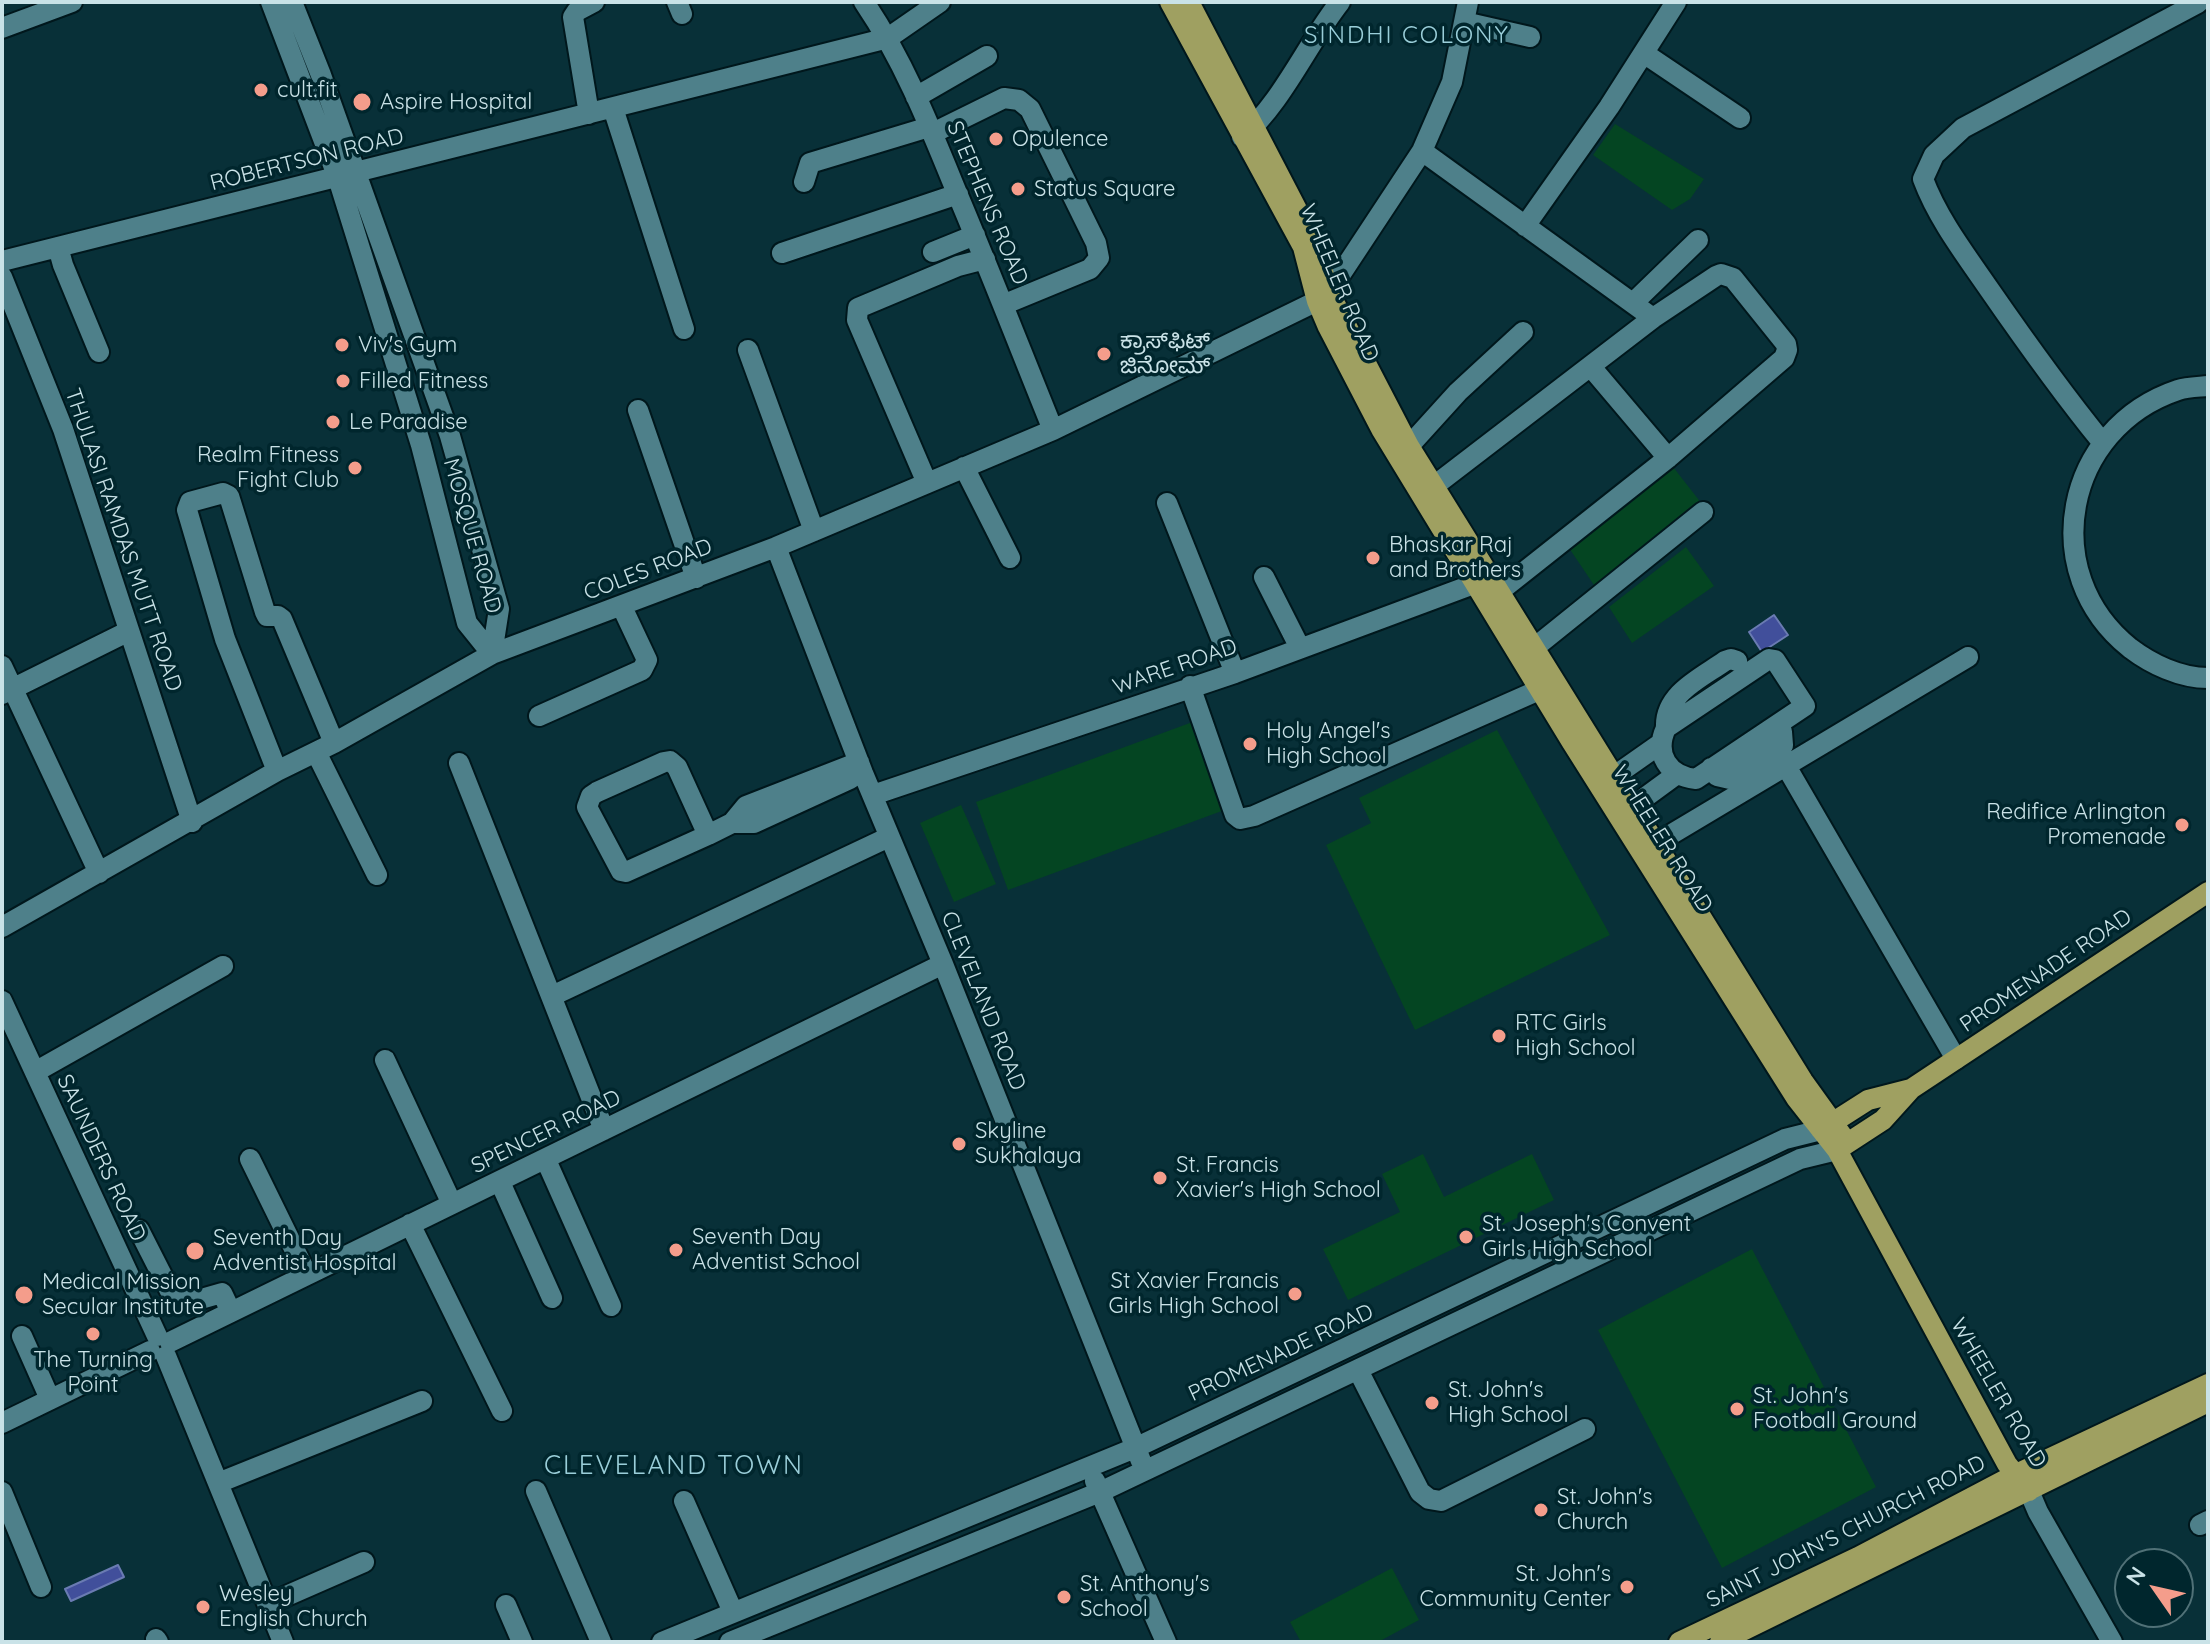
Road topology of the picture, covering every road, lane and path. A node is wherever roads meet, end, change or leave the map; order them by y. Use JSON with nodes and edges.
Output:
{"nodes":[{"id":1,"x":72,"y":2,"type":"edge"},
{"id":2,"x":594,"y":2,"type":"edge"},
{"id":3,"x":864,"y":2,"type":"edge"},
{"id":4,"x":940,"y":2,"type":"edge"},
{"id":5,"x":1170,"y":2,"type":"edge"},
{"id":6,"x":1189,"y":2,"type":"edge"},
{"id":7,"x":1340,"y":2,"type":"edge"},
{"id":8,"x":1676,"y":2,"type":"edge"},
{"id":9,"x":2198,"y":3,"type":"edge"},
{"id":10,"x":289,"y":6,"type":"edge"},
{"id":11,"x":1466,"y":12,"type":"edge"},
{"id":12,"x":2,"y":28,"type":"edge"},
{"id":13,"x":1530,"y":37,"type":"dead end"},
{"id":14,"x":888,"y":38,"type":"junction"},
{"id":15,"x":1206,"y":53,"type":"junction"},
{"id":16,"x":1645,"y":54,"type":"junction"},
{"id":17,"x":987,"y":56,"type":"dead end"},
{"id":18,"x":916,"y":97,"type":"junction"},
{"id":19,"x":613,"y":108,"type":"junction"},
{"id":20,"x":589,"y":114,"type":"junction"},
{"id":21,"x":1740,"y":118,"type":"dead end"},
{"id":22,"x":931,"y":130,"type":"junction"},
{"id":23,"x":1248,"y":132,"type":"junction"},
{"id":24,"x":1422,"y":151,"type":"junction"},
{"id":25,"x":347,"y":175,"type":"junction"},
{"id":26,"x":804,"y":182,"type":"dead end"},
{"id":27,"x":958,"y":194,"type":"junction"},
{"id":28,"x":1525,"y":226,"type":"junction"},
{"id":29,"x":975,"y":235,"type":"junction"},
{"id":30,"x":1698,"y":240,"type":"dead end"},
{"id":31,"x":58,"y":247,"type":"junction"},
{"id":32,"x":933,"y":252,"type":"dead end"},
{"id":33,"x":782,"y":253,"type":"dead end"},
{"id":34,"x":985,"y":259,"type":"junction"},
{"id":35,"x":2,"y":261,"type":"edge"},
{"id":36,"x":2,"y":277,"type":"edge"},
{"id":37,"x":1323,"y":296,"type":"junction"},
{"id":38,"x":1633,"y":303,"type":"junction"},
{"id":39,"x":1005,"y":304,"type":"junction"},
{"id":40,"x":1653,"y":318,"type":"junction"},
{"id":41,"x":684,"y":329,"type":"dead end"},
{"id":42,"x":1523,"y":332,"type":"dead end"},
{"id":43,"x":748,"y":350,"type":"dead end"},
{"id":44,"x":99,"y":352,"type":"dead end"},
{"id":45,"x":1591,"y":367,"type":"junction"},
{"id":46,"x":2208,"y":386,"type":"edge"},
{"id":47,"x":638,"y":410,"type":"dead end"},
{"id":48,"x":1053,"y":430,"type":"junction"},
{"id":49,"x":2102,"y":442,"type":"junction"},
{"id":50,"x":1409,"y":446,"type":"junction"},
{"id":51,"x":1668,"y":458,"type":"junction"},
{"id":52,"x":964,"y":467,"type":"junction"},
{"id":53,"x":927,"y":483,"type":"junction"},
{"id":54,"x":1434,"y":486,"type":"junction"},
{"id":55,"x":1167,"y":503,"type":"dead end"},
{"id":56,"x":1703,"y":512,"type":"dead end"},
{"id":57,"x":814,"y":531,"type":"junction"},
{"id":58,"x":776,"y":547,"type":"junction"},
{"id":59,"x":1010,"y":558,"type":"dead end"},
{"id":60,"x":1264,"y":577,"type":"dead end"},
{"id":61,"x":696,"y":578,"type":"junction"},
{"id":62,"x":1488,"y":584,"type":"junction"},
{"id":63,"x":622,"y":607,"type":"junction"},
{"id":64,"x":1509,"y":624,"type":"junction"},
{"id":65,"x":129,"y":631,"type":"junction"},
{"id":66,"x":1300,"y":648,"type":"junction"},
{"id":67,"x":1534,"y":648,"type":"junction"},
{"id":68,"x":492,"y":654,"type":"junction"},
{"id":69,"x":1968,"y":657,"type":"dead end"},
{"id":70,"x":1737,"y":661,"type":"dead end"},
{"id":71,"x":2,"y":666,"type":"edge"},
{"id":72,"x":1235,"y":673,"type":"junction"},
{"id":73,"x":2208,"y":678,"type":"edge"},
{"id":74,"x":1190,"y":686,"type":"junction"},
{"id":75,"x":1539,"y":690,"type":"junction"},
{"id":76,"x":8,"y":691,"type":"edge"},
{"id":77,"x":539,"y":716,"type":"dead end"},
{"id":78,"x":1782,"y":732,"type":"dead end"},
{"id":79,"x":1663,"y":736,"type":"junction"},
{"id":80,"x":325,"y":747,"type":"junction"},
{"id":81,"x":459,"y":763,"type":"dead end"},
{"id":82,"x":1786,"y":766,"type":"junction"},
{"id":83,"x":861,"y":767,"type":"junction"},
{"id":84,"x":1711,"y":768,"type":"junction"},
{"id":85,"x":277,"y":771,"type":"junction"},
{"id":86,"x":1677,"y":774,"type":"junction"},
{"id":87,"x":1613,"y":777,"type":"junction"},
{"id":88,"x":873,"y":795,"type":"junction"},
{"id":89,"x":1632,"y":807,"type":"junction"},
{"id":90,"x":192,"y":822,"type":"junction"},
{"id":91,"x":708,"y":835,"type":"junction"},
{"id":92,"x":889,"y":837,"type":"junction"},
{"id":93,"x":1655,"y":844,"type":"junction"},
{"id":94,"x":99,"y":873,"type":"junction"},
{"id":95,"x":377,"y":875,"type":"dead end"},
{"id":96,"x":2208,"y":892,"type":"edge"},
{"id":97,"x":2,"y":927,"type":"edge"},
{"id":98,"x":943,"y":964,"type":"junction"},
{"id":99,"x":223,"y":966,"type":"dead end"},
{"id":100,"x":552,"y":996,"type":"junction"},
{"id":101,"x":2,"y":1001,"type":"edge"},
{"id":102,"x":1956,"y":1059,"type":"junction"},
{"id":103,"x":385,"y":1060,"type":"dead end"},
{"id":104,"x":35,"y":1072,"type":"junction"},
{"id":105,"x":1911,"y":1089,"type":"junction"},
{"id":106,"x":1827,"y":1127,"type":"junction"},
{"id":107,"x":604,"y":1130,"type":"junction"},
{"id":108,"x":1842,"y":1147,"type":"junction"},
{"id":109,"x":250,"y":1159,"type":"dead end"},
{"id":110,"x":546,"y":1160,"type":"junction"},
{"id":111,"x":500,"y":1182,"type":"junction"},
{"id":112,"x":452,"y":1204,"type":"junction"},
{"id":113,"x":410,"y":1224,"type":"junction"},
{"id":114,"x":139,"y":1230,"type":"dead end"},
{"id":115,"x":307,"y":1275,"type":"junction"},
{"id":116,"x":161,"y":1276,"type":"junction"},
{"id":117,"x":135,"y":1288,"type":"junction"},
{"id":118,"x":552,"y":1298,"type":"dead end"},
{"id":119,"x":611,"y":1306,"type":"dead end"},
{"id":120,"x":231,"y":1312,"type":"junction"},
{"id":121,"x":22,"y":1336,"type":"dead end"},
{"id":122,"x":161,"y":1346,"type":"junction"},
{"id":123,"x":1358,"y":1370,"type":"junction"},
{"id":124,"x":2208,"y":1384,"type":"edge"},
{"id":125,"x":50,"y":1399,"type":"junction"},
{"id":126,"x":422,"y":1401,"type":"dead end"},
{"id":127,"x":2208,"y":1402,"type":"edge"},
{"id":128,"x":502,"y":1411,"type":"dead end"},
{"id":129,"x":2,"y":1423,"type":"edge"},
{"id":130,"x":1585,"y":1429,"type":"dead end"},
{"id":131,"x":1135,"y":1448,"type":"junction"},
{"id":132,"x":1089,"y":1466,"type":"junction"},
{"id":133,"x":1145,"y":1472,"type":"junction"},
{"id":134,"x":2020,"y":1472,"type":"junction"},
{"id":135,"x":218,"y":1483,"type":"junction"},
{"id":136,"x":536,"y":1491,"type":"dead end"},
{"id":137,"x":2029,"y":1491,"type":"junction"},
{"id":138,"x":2,"y":1492,"type":"edge"},
{"id":139,"x":1100,"y":1492,"type":"junction"},
{"id":140,"x":684,"y":1501,"type":"dead end"},
{"id":141,"x":364,"y":1562,"type":"dead end"},
{"id":142,"x":41,"y":1587,"type":"dead end"},
{"id":143,"x":759,"y":1601,"type":"junction"},
{"id":144,"x":268,"y":1604,"type":"junction"},
{"id":145,"x":506,"y":1605,"type":"dead end"},
{"id":146,"x":733,"y":1612,"type":"junction"},
{"id":147,"x":775,"y":1632,"type":"edge"},
{"id":148,"x":283,"y":1642,"type":"edge"},
{"id":149,"x":522,"y":1642,"type":"edge"},
{"id":150,"x":601,"y":1642,"type":"edge"},
{"id":151,"x":662,"y":1642,"type":"edge"},
{"id":152,"x":730,"y":1642,"type":"edge"},
{"id":153,"x":1166,"y":1642,"type":"edge"},
{"id":154,"x":1679,"y":1642,"type":"edge"},
{"id":155,"x":1720,"y":1642,"type":"edge"},
{"id":156,"x":2112,"y":1642,"type":"edge"}],
"edges":[{"from":1,"to":12,"type":"street"},
{"from":2,"to":20,"type":"street"},
{"from":3,"to":14,"type":"street","name":"STEPHENS ROAD"},
{"from":4,"to":14,"type":"street","name":"ROBERTSON ROAD"},
{"from":5,"to":15,"type":"main road","name":"WHEELER ROAD"},
{"from":6,"to":15,"type":"main road","name":"WHEELER ROAD"},
{"from":7,"to":23,"type":"street"},
{"from":8,"to":16,"type":"street"},
{"from":9,"to":49,"type":"street"},
{"from":10,"to":25,"type":"street","name":"MOSQUE ROAD"},
{"from":11,"to":13,"type":"street"},
{"from":11,"to":24,"type":"street"},
{"from":14,"to":18,"type":"street","name":"STEPHENS ROAD"},
{"from":14,"to":19,"type":"street","name":"ROBERTSON ROAD"},
{"from":15,"to":23,"type":"main road","name":"WHEELER ROAD"},
{"from":16,"to":21,"type":"street"},
{"from":16,"to":28,"type":"street"},
{"from":17,"to":18,"type":"street"},
{"from":18,"to":22,"type":"street","name":"STEPHENS ROAD"},
{"from":19,"to":20,"type":"street","name":"ROBERTSON ROAD"},
{"from":19,"to":41,"type":"street"},
{"from":20,"to":25,"type":"street","name":"ROBERTSON ROAD"},
{"from":22,"to":26,"type":"street"},
{"from":22,"to":27,"type":"street","name":"STEPHENS ROAD"},
{"from":22,"to":39,"type":"street"},
{"from":23,"to":37,"type":"main road","name":"WHEELER ROAD"},
{"from":24,"to":28,"type":"street"},
{"from":24,"to":37,"type":"street"},
{"from":25,"to":31,"type":"street","name":"ROBERTSON ROAD"},
{"from":25,"to":68,"type":"street","name":"MOSQUE ROAD"},
{"from":25,"to":68,"type":"street","name":"MOSQUE ROAD"},
{"from":27,"to":29,"type":"street","name":"STEPHENS ROAD"},
{"from":27,"to":33,"type":"street"},
{"from":28,"to":38,"type":"street"},
{"from":29,"to":32,"type":"street"},
{"from":29,"to":34,"type":"street","name":"STEPHENS ROAD"},
{"from":30,"to":38,"type":"street"},
{"from":31,"to":35,"type":"street","name":"ROBERTSON ROAD"},
{"from":31,"to":44,"type":"street"},
{"from":34,"to":39,"type":"street","name":"STEPHENS ROAD"},
{"from":34,"to":53,"type":"street"},
{"from":36,"to":65,"type":"street","name":"THULASI RAMDAS MUTT ROAD"},
{"from":37,"to":48,"type":"street","name":"COLES ROAD"},
{"from":37,"to":50,"type":"main road","name":"WHEELER ROAD"},
{"from":37,"to":62,"type":"main road","name":"WHEELER ROAD"},
{"from":38,"to":40,"type":"street"},
{"from":39,"to":48,"type":"street","name":"STEPHENS ROAD"},
{"from":40,"to":45,"type":"street"},
{"from":40,"to":51,"type":"street","name":"WARE ROAD"},
{"from":42,"to":50,"type":"street"},
{"from":43,"to":57,"type":"street"},
{"from":45,"to":51,"type":"street"},
{"from":45,"to":54,"type":"street"},
{"from":46,"to":49,"type":"street"},
{"from":47,"to":61,"type":"street"},
{"from":48,"to":52,"type":"street","name":"COLES ROAD"},
{"from":49,"to":73,"type":"street"},
{"from":50,"to":54,"type":"main road","name":"WHEELER ROAD"},
{"from":51,"to":62,"type":"street","name":"WARE ROAD"},
{"from":52,"to":53,"type":"street","name":"COLES ROAD"},
{"from":52,"to":59,"type":"street"},
{"from":53,"to":57,"type":"street","name":"COLES ROAD"},
{"from":54,"to":62,"type":"main road","name":"WHEELER ROAD"},
{"from":55,"to":72,"type":"street"},
{"from":56,"to":67,"type":"street"},
{"from":57,"to":58,"type":"street","name":"COLES ROAD"},
{"from":58,"to":61,"type":"street","name":"COLES ROAD"},
{"from":58,"to":83,"type":"street","name":"CLEVELAND ROAD"},
{"from":60,"to":66,"type":"street"},
{"from":61,"to":63,"type":"street","name":"COLES ROAD"},
{"from":62,"to":64,"type":"main road","name":"WHEELER ROAD"},
{"from":62,"to":66,"type":"street","name":"WARE ROAD"},
{"from":63,"to":68,"type":"street","name":"COLES ROAD"},
{"from":63,"to":77,"type":"street"},
{"from":64,"to":67,"type":"main road","name":"WHEELER ROAD"},
{"from":64,"to":75,"type":"main road","name":"WHEELER ROAD"},
{"from":65,"to":76,"type":"street"},
{"from":65,"to":90,"type":"street","name":"THULASI RAMDAS MUTT ROAD"},
{"from":66,"to":72,"type":"street","name":"WARE ROAD"},
{"from":67,"to":87,"type":"main road","name":"WHEELER ROAD"},
{"from":68,"to":80,"type":"street","name":"COLES ROAD"},
{"from":69,"to":82,"type":"street"},
{"from":70,"to":79,"type":"street"},
{"from":71,"to":76,"type":"street"},
{"from":72,"to":74,"type":"street","name":"WARE ROAD"},
{"from":74,"to":75,"type":"street"},
{"from":74,"to":88,"type":"street","name":"WARE ROAD"},
{"from":75,"to":106,"type":"main road","name":"WHEELER ROAD"},
{"from":76,"to":94,"type":"street"},
{"from":78,"to":84,"type":"street"},
{"from":79,"to":84,"type":"street"},
{"from":79,"to":86,"type":"street"},
{"from":79,"to":87,"type":"street"},
{"from":80,"to":85,"type":"street","name":"COLES ROAD"},
{"from":80,"to":85,"type":"street"},
{"from":80,"to":95,"type":"street"},
{"from":81,"to":100,"type":"street"},
{"from":82,"to":93,"type":"street"},
{"from":82,"to":102,"type":"street"},
{"from":83,"to":88,"type":"street","name":"CLEVELAND ROAD"},
{"from":83,"to":91,"type":"street"},
{"from":84,"to":86,"type":"street"},
{"from":85,"to":90,"type":"street","name":"COLES ROAD"},
{"from":86,"to":89,"type":"street"},
{"from":87,"to":89,"type":"main road","name":"WHEELER ROAD"},
{"from":88,"to":92,"type":"street","name":"CLEVELAND ROAD"},
{"from":89,"to":93,"type":"main road","name":"WHEELER ROAD"},
{"from":90,"to":94,"type":"street","name":"COLES ROAD"},
{"from":91,"to":91,"type":"street"},
{"from":92,"to":98,"type":"street","name":"CLEVELAND ROAD"},
{"from":92,"to":100,"type":"street"},
{"from":93,"to":106,"type":"main road","name":"WHEELER ROAD"},
{"from":94,"to":97,"type":"street","name":"COLES ROAD"},
{"from":96,"to":102,"type":"main road","name":"PROMENADE ROAD"},
{"from":98,"to":107,"type":"street","name":"SPENCER ROAD"},
{"from":98,"to":131,"type":"street","name":"CLEVELAND ROAD"},
{"from":99,"to":104,"type":"street"},
{"from":100,"to":107,"type":"street"},
{"from":101,"to":104,"type":"street","name":"SAUNDERS ROAD"},
{"from":102,"to":105,"type":"main road","name":"PROMENADE ROAD"},
{"from":103,"to":112,"type":"street"},
{"from":104,"to":117,"type":"street","name":"SAUNDERS ROAD"},
{"from":105,"to":106,"type":"main road","name":"PROMENADE ROAD"},
{"from":105,"to":108,"type":"main road","name":"PROMENADE ROAD"},
{"from":106,"to":108,"type":"main road","name":"WHEELER ROAD"},
{"from":106,"to":131,"type":"street","name":"PROMENADE ROAD"},
{"from":107,"to":110,"type":"street","name":"SPENCER ROAD"},
{"from":108,"to":123,"type":"street","name":"PROMENADE ROAD"},
{"from":108,"to":134,"type":"main road","name":"WHEELER ROAD"},
{"from":109,"to":115,"type":"street"},
{"from":110,"to":111,"type":"street","name":"SPENCER ROAD"},
{"from":110,"to":119,"type":"street"},
{"from":111,"to":112,"type":"street","name":"SPENCER ROAD"},
{"from":111,"to":118,"type":"street"},
{"from":112,"to":113,"type":"street","name":"SPENCER ROAD"},
{"from":113,"to":115,"type":"street","name":"SPENCER ROAD"},
{"from":113,"to":128,"type":"street"},
{"from":114,"to":116,"type":"street"},
{"from":115,"to":120,"type":"street","name":"SPENCER ROAD"},
{"from":116,"to":117,"type":"street"},
{"from":116,"to":120,"type":"street"},
{"from":117,"to":122,"type":"street","name":"SAUNDERS ROAD"},
{"from":120,"to":122,"type":"street","name":"SPENCER ROAD"},
{"from":121,"to":125,"type":"street"},
{"from":122,"to":125,"type":"street","name":"SPENCER ROAD"},
{"from":122,"to":135,"type":"street","name":"SAUNDERS ROAD"},
{"from":123,"to":130,"type":"street"},
{"from":123,"to":133,"type":"street","name":"PROMENADE ROAD"},
{"from":124,"to":134,"type":"main road","name":"SAINT JOHN'S CHURCH ROAD"},
{"from":125,"to":129,"type":"street","name":"SPENCER ROAD"},
{"from":126,"to":135,"type":"street"},
{"from":127,"to":137,"type":"main road","name":"SAINT JOHN'S CHURCH ROAD"},
{"from":131,"to":132,"type":"street","name":"PROMENADE ROAD"},
{"from":131,"to":133,"type":"street","name":"CLEVELAND ROAD"},
{"from":132,"to":139,"type":"street"},
{"from":132,"to":143,"type":"street","name":"PROMENADE ROAD"},
{"from":133,"to":139,"type":"street","name":"PROMENADE ROAD"},
{"from":134,"to":137,"type":"main road","name":"WHEELER ROAD"},
{"from":134,"to":154,"type":"main road","name":"SAINT JOHN'S CHURCH ROAD"},
{"from":135,"to":144,"type":"street","name":"SAUNDERS ROAD"},
{"from":136,"to":150,"type":"street"},
{"from":137,"to":155,"type":"main road","name":"SAINT JOHN'S CHURCH ROAD"},
{"from":137,"to":156,"type":"street"},
{"from":138,"to":142,"type":"street"},
{"from":139,"to":147,"type":"street","name":"PROMENADE ROAD"},
{"from":139,"to":153,"type":"street"},
{"from":140,"to":146,"type":"street"},
{"from":141,"to":144,"type":"street"},
{"from":143,"to":146,"type":"street","name":"PROMENADE ROAD"},
{"from":143,"to":147,"type":"street"},
{"from":144,"to":148,"type":"street","name":"SAUNDERS ROAD"},
{"from":145,"to":149,"type":"street"},
{"from":146,"to":151,"type":"street","name":"PROMENADE ROAD"},
{"from":147,"to":152,"type":"street","name":"PROMENADE ROAD"}]}
